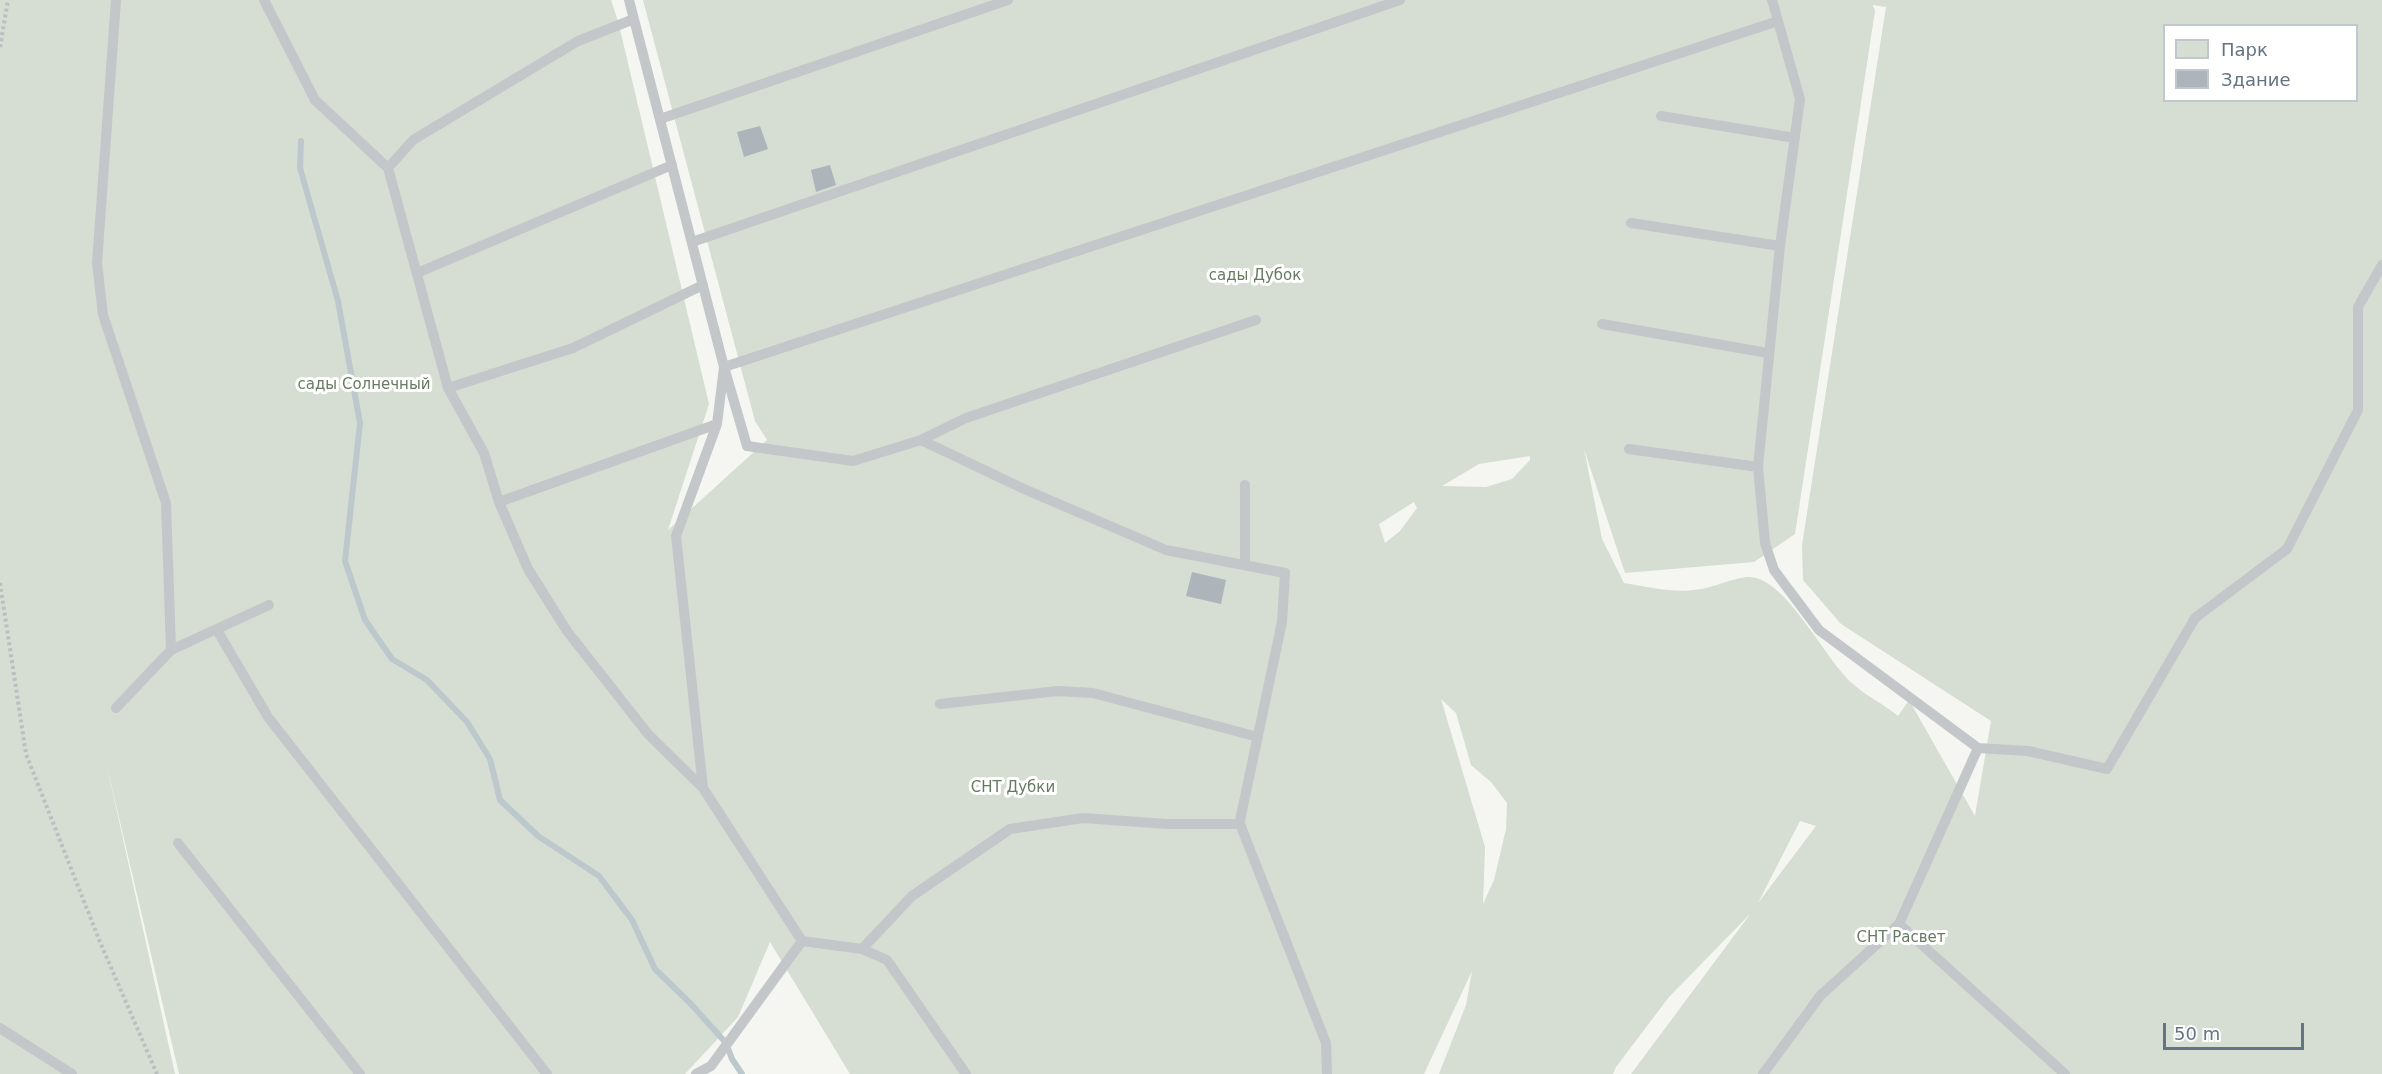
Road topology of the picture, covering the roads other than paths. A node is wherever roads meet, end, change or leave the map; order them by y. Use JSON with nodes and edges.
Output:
{"nodes":[{"id":1,"x":116,"y":0,"type":"edge"},
{"id":2,"x":264,"y":0,"type":"edge"},
{"id":3,"x":629,"y":0,"type":"edge"},
{"id":4,"x":1008,"y":0,"type":"edge"},
{"id":5,"x":1400,"y":0,"type":"edge"},
{"id":6,"x":1772,"y":0,"type":"edge"},
{"id":7,"x":634,"y":19,"type":"junction"},
{"id":8,"x":1778,"y":21,"type":"junction"},
{"id":9,"x":1661,"y":116,"type":"dead end"},
{"id":10,"x":660,"y":119,"type":"junction"},
{"id":11,"x":1795,"y":138,"type":"junction"},
{"id":12,"x":672,"y":165,"type":"junction"},
{"id":13,"x":388,"y":168,"type":"junction"},
{"id":14,"x":1631,"y":223,"type":"dead end"},
{"id":15,"x":692,"y":242,"type":"junction"},
{"id":16,"x":1779,"y":246,"type":"junction"},
{"id":17,"x":2382,"y":265,"type":"edge"},
{"id":18,"x":417,"y":273,"type":"junction"},
{"id":19,"x":703,"y":285,"type":"junction"},
{"id":20,"x":1256,"y":320,"type":"dead end"},
{"id":21,"x":1602,"y":324,"type":"dead end"},
{"id":22,"x":1768,"y":353,"type":"junction"},
{"id":23,"x":724,"y":367,"type":"junction"},
{"id":24,"x":448,"y":388,"type":"junction"},
{"id":25,"x":717,"y":424,"type":"junction"},
{"id":26,"x":921,"y":440,"type":"junction"},
{"id":27,"x":1629,"y":449,"type":"dead end"},
{"id":28,"x":1758,"y":467,"type":"junction"},
{"id":29,"x":1245,"y":485,"type":"dead end"},
{"id":30,"x":499,"y":502,"type":"junction"},
{"id":31,"x":1245,"y":565,"type":"junction"},
{"id":32,"x":269,"y":605,"type":"dead end"},
{"id":33,"x":217,"y":630,"type":"junction"},
{"id":34,"x":171,"y":650,"type":"junction"},
{"id":35,"x":940,"y":704,"type":"dead end"},
{"id":36,"x":116,"y":708,"type":"dead end"},
{"id":37,"x":1257,"y":737,"type":"junction"},
{"id":38,"x":1978,"y":748,"type":"junction"},
{"id":39,"x":703,"y":788,"type":"junction"},
{"id":40,"x":1239,"y":825,"type":"junction"},
{"id":41,"x":178,"y":843,"type":"dead end"},
{"id":42,"x":1899,"y":924,"type":"junction"},
{"id":43,"x":802,"y":941,"type":"junction"},
{"id":44,"x":862,"y":949,"type":"junction"},
{"id":45,"x":0,"y":1028,"type":"edge"},
{"id":46,"x":72,"y":1074,"type":"edge"},
{"id":47,"x":360,"y":1074,"type":"edge"},
{"id":48,"x":547,"y":1074,"type":"edge"},
{"id":49,"x":696,"y":1074,"type":"edge"},
{"id":50,"x":966,"y":1074,"type":"edge"},
{"id":51,"x":1327,"y":1074,"type":"edge"},
{"id":52,"x":1763,"y":1074,"type":"edge"},
{"id":53,"x":2065,"y":1074,"type":"edge"}],
"edges":[{"from":1,"to":34,"type":"lane"},
{"from":2,"to":13,"type":"lane"},
{"from":3,"to":7,"type":"lane"},
{"from":4,"to":10,"type":"lane"},
{"from":5,"to":15,"type":"lane"},
{"from":6,"to":8,"type":"lane"},
{"from":7,"to":10,"type":"lane"},
{"from":7,"to":13,"type":"lane"},
{"from":8,"to":11,"type":"lane"},
{"from":8,"to":23,"type":"lane"},
{"from":9,"to":11,"type":"lane"},
{"from":10,"to":12,"type":"lane"},
{"from":11,"to":16,"type":"lane"},
{"from":12,"to":15,"type":"lane"},
{"from":12,"to":18,"type":"lane"},
{"from":13,"to":18,"type":"lane"},
{"from":14,"to":16,"type":"lane"},
{"from":15,"to":19,"type":"lane"},
{"from":16,"to":22,"type":"lane"},
{"from":17,"to":38,"type":"lane"},
{"from":18,"to":24,"type":"lane"},
{"from":19,"to":23,"type":"lane"},
{"from":19,"to":24,"type":"lane"},
{"from":20,"to":26,"type":"lane"},
{"from":21,"to":22,"type":"lane"},
{"from":22,"to":28,"type":"lane"},
{"from":23,"to":25,"type":"lane"},
{"from":23,"to":26,"type":"lane"},
{"from":24,"to":30,"type":"lane"},
{"from":25,"to":30,"type":"lane"},
{"from":25,"to":39,"type":"lane"},
{"from":26,"to":31,"type":"lane"},
{"from":27,"to":28,"type":"lane"},
{"from":28,"to":38,"type":"lane"},
{"from":29,"to":31,"type":"lane"},
{"from":30,"to":39,"type":"lane"},
{"from":31,"to":37,"type":"lane"},
{"from":32,"to":33,"type":"lane"},
{"from":33,"to":34,"type":"lane"},
{"from":33,"to":48,"type":"lane"},
{"from":34,"to":36,"type":"lane"},
{"from":35,"to":37,"type":"lane"},
{"from":37,"to":40,"type":"lane"},
{"from":38,"to":42,"type":"lane"},
{"from":39,"to":43,"type":"lane"},
{"from":40,"to":44,"type":"lane"},
{"from":40,"to":51,"type":"lane"},
{"from":41,"to":47,"type":"lane"},
{"from":42,"to":52,"type":"lane"},
{"from":42,"to":53,"type":"lane"},
{"from":43,"to":44,"type":"lane"},
{"from":43,"to":49,"type":"lane"},
{"from":44,"to":50,"type":"lane"},
{"from":45,"to":46,"type":"lane"}]}
